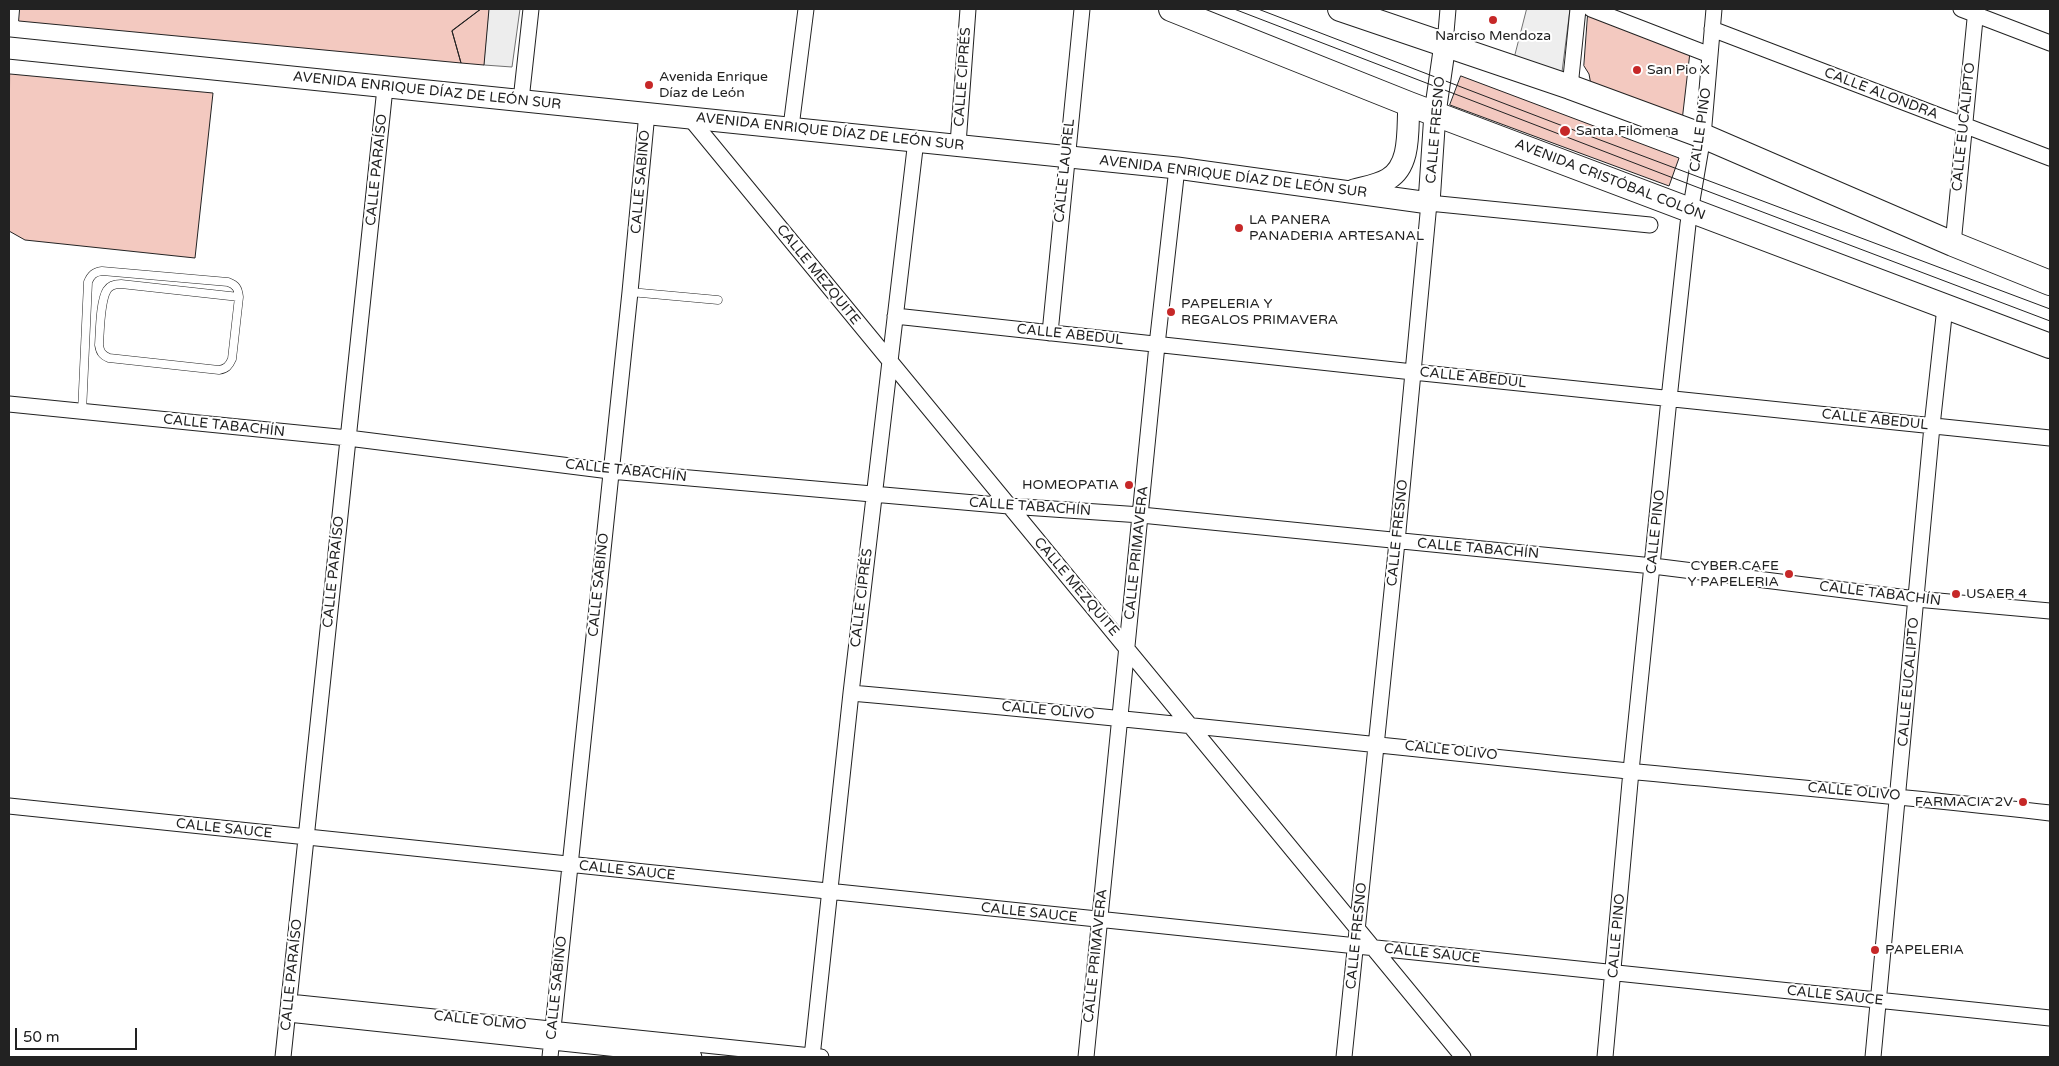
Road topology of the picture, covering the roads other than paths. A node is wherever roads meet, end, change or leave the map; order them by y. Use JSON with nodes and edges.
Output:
{"nodes":[{"id":1,"x":531,"y":9,"type":"edge"},
{"id":2,"x":806,"y":9,"type":"edge"},
{"id":3,"x":968,"y":9,"type":"edge"},
{"id":4,"x":1082,"y":9,"type":"edge"},
{"id":5,"x":1171,"y":9,"type":"edge"},
{"id":6,"x":1340,"y":9,"type":"edge"},
{"id":7,"x":1448,"y":9,"type":"edge"},
{"id":8,"x":1578,"y":9,"type":"edge"},
{"id":9,"x":1591,"y":9,"type":"edge"},
{"id":10,"x":1714,"y":9,"type":"edge"},
{"id":11,"x":1961,"y":9,"type":"edge"},
{"id":12,"x":1976,"y":12,"type":"edge"},
{"id":13,"x":1712,"y":29,"type":"junction"},
{"id":14,"x":2050,"y":43,"type":"edge"},
{"id":15,"x":1445,"y":44,"type":"junction"},
{"id":16,"x":9,"y":48,"type":"edge"},
{"id":17,"x":1710,"y":55,"type":"junction"},
{"id":18,"x":1570,"y":87,"type":"junction"},
{"id":19,"x":385,"y":88,"type":"junction"},
{"id":20,"x":521,"y":100,"type":"junction"},
{"id":21,"x":1409,"y":104,"type":"junction"},
{"id":22,"x":647,"y":113,"type":"junction"},
{"id":23,"x":1435,"y":113,"type":"junction"},
{"id":24,"x":689,"y":117,"type":"junction"},
{"id":25,"x":1964,"y":125,"type":"junction"},
{"id":26,"x":791,"y":127,"type":"junction"},
{"id":27,"x":1703,"y":136,"type":"junction"},
{"id":28,"x":916,"y":140,"type":"junction"},
{"id":29,"x":958,"y":144,"type":"junction"},
{"id":30,"x":1066,"y":157,"type":"junction"},
{"id":31,"x":2050,"y":158,"type":"edge"},
{"id":32,"x":1178,"y":168,"type":"junction"},
{"id":33,"x":1346,"y":192,"type":"junction"},
{"id":34,"x":1430,"y":203,"type":"junction"},
{"id":35,"x":1690,"y":210,"type":"junction"},
{"id":36,"x":1650,"y":225,"type":"dead end"},
{"id":37,"x":1953,"y":244,"type":"junction"},
{"id":38,"x":2050,"y":283,"type":"edge"},
{"id":39,"x":630,"y":292,"type":"junction"},
{"id":40,"x":239,"y":297,"type":"junction"},
{"id":41,"x":718,"y":300,"type":"dead end"},
{"id":42,"x":1945,"y":307,"type":"junction"},
{"id":43,"x":895,"y":316,"type":"junction"},
{"id":44,"x":1050,"y":333,"type":"junction"},
{"id":45,"x":1157,"y":345,"type":"junction"},
{"id":46,"x":2050,"y":346,"type":"edge"},
{"id":47,"x":889,"y":360,"type":"junction"},
{"id":48,"x":1413,"y":372,"type":"junction"},
{"id":49,"x":1669,"y":399,"type":"junction"},
{"id":50,"x":9,"y":404,"type":"edge"},
{"id":51,"x":82,"y":412,"type":"junction"},
{"id":52,"x":1932,"y":426,"type":"junction"},
{"id":53,"x":348,"y":438,"type":"junction"},
{"id":54,"x":2050,"y":438,"type":"edge"},
{"id":55,"x":610,"y":471,"type":"junction"},
{"id":56,"x":874,"y":495,"type":"junction"},
{"id":57,"x":1009,"y":506,"type":"junction"},
{"id":58,"x":1142,"y":515,"type":"junction"},
{"id":59,"x":1398,"y":542,"type":"junction"},
{"id":60,"x":1653,"y":566,"type":"junction"},
{"id":61,"x":1916,"y":599,"type":"junction"},
{"id":62,"x":2050,"y":611,"type":"edge"},
{"id":63,"x":1128,"y":650,"type":"junction"},
{"id":64,"x":851,"y":693,"type":"junction"},
{"id":65,"x":1121,"y":717,"type":"junction"},
{"id":66,"x":1190,"y":725,"type":"junction"},
{"id":67,"x":1376,"y":743,"type":"junction"},
{"id":68,"x":1631,"y":771,"type":"junction"},
{"id":69,"x":1898,"y":796,"type":"junction"},
{"id":70,"x":9,"y":806,"type":"edge"},
{"id":71,"x":2050,"y":812,"type":"edge"},
{"id":72,"x":306,"y":837,"type":"junction"},
{"id":73,"x":570,"y":865,"type":"junction"},
{"id":74,"x":829,"y":892,"type":"junction"},
{"id":75,"x":1099,"y":920,"type":"junction"},
{"id":76,"x":1358,"y":930,"type":"junction"},
{"id":77,"x":1357,"y":946,"type":"junction"},
{"id":78,"x":1373,"y":948,"type":"junction"},
{"id":79,"x":1613,"y":973,"type":"junction"},
{"id":80,"x":1879,"y":1001,"type":"junction"},
{"id":81,"x":288,"y":1008,"type":"junction"},
{"id":82,"x":2050,"y":1018,"type":"edge"},
{"id":83,"x":552,"y":1043,"type":"edge"},
{"id":84,"x":283,"y":1057,"type":"edge"},
{"id":85,"x":694,"y":1057,"type":"edge"},
{"id":86,"x":815,"y":1057,"type":"edge"},
{"id":87,"x":1086,"y":1057,"type":"edge"},
{"id":88,"x":1344,"y":1057,"type":"edge"},
{"id":89,"x":1463,"y":1057,"type":"edge"},
{"id":90,"x":1605,"y":1057,"type":"edge"},
{"id":91,"x":1873,"y":1057,"type":"edge"}],
"edges":[{"from":1,"to":20,"type":"street"},
{"from":2,"to":26,"type":"street"},
{"from":3,"to":29,"type":"street","name":"CALLE CIPRÉS"},
{"from":4,"to":30,"type":"street","name":"CALLE LAUREL"},
{"from":5,"to":21,"type":"main road","name":"AVENIDA CRISTÓBAL COLÓN"},
{"from":6,"to":15,"type":"main road"},
{"from":7,"to":15,"type":"street","name":"CALLE FRESNO"},
{"from":8,"to":18,"type":"street"},
{"from":9,"to":17,"type":"street"},
{"from":10,"to":13,"type":"street","name":"CALLE PINO"},
{"from":11,"to":12,"type":"street"},
{"from":12,"to":14,"type":"street"},
{"from":12,"to":25,"type":"street","name":"CALLE EUCALIPTO"},
{"from":13,"to":17,"type":"street","name":"CALLE PINO"},
{"from":13,"to":25,"type":"street","name":"CALLE ALONDRA"},
{"from":15,"to":18,"type":"main road"},
{"from":15,"to":23,"type":"main road","name":"CALLE FRESNO"},
{"from":16,"to":19,"type":"main road","name":"AVENIDA ENRIQUE DÍAZ DE LEÓN SUR"},
{"from":17,"to":27,"type":"street","name":"CALLE PINO"},
{"from":18,"to":27,"type":"main road"},
{"from":19,"to":20,"type":"main road","name":"AVENIDA ENRIQUE DÍAZ DE LEÓN SUR"},
{"from":19,"to":53,"type":"street","name":"CALLE PARAÍSO"},
{"from":20,"to":22,"type":"main road","name":"AVENIDA ENRIQUE DÍAZ DE LEÓN SUR"},
{"from":21,"to":23,"type":"main road","name":"AVENIDA CRISTÓBAL COLÓN"},
{"from":21,"to":33,"type":"main road"},
{"from":22,"to":24,"type":"main road","name":"AVENIDA ENRIQUE DÍAZ DE LEÓN SUR"},
{"from":22,"to":39,"type":"street","name":"CALLE SABINO"},
{"from":23,"to":34,"type":"main road","name":"CALLE FRESNO"},
{"from":23,"to":35,"type":"main road","name":"AVENIDA CRISTÓBAL COLÓN"},
{"from":24,"to":26,"type":"main road","name":"AVENIDA ENRIQUE DÍAZ DE LEÓN SUR"},
{"from":24,"to":47,"type":"street","name":"CALLE MEZQUITE"},
{"from":25,"to":31,"type":"street","name":"CALLE ALONDRA"},
{"from":25,"to":37,"type":"street","name":"CALLE EUCALIPTO"},
{"from":26,"to":28,"type":"main road","name":"AVENIDA ENRIQUE DÍAZ DE LEÓN SUR"},
{"from":27,"to":35,"type":"street","name":"CALLE PINO"},
{"from":27,"to":37,"type":"main road"},
{"from":28,"to":29,"type":"main road","name":"AVENIDA ENRIQUE DÍAZ DE LEÓN SUR"},
{"from":28,"to":43,"type":"street","name":"CALLE CIPRÉS"},
{"from":29,"to":30,"type":"main road","name":"AVENIDA ENRIQUE DÍAZ DE LEÓN SUR"},
{"from":30,"to":32,"type":"main road","name":"AVENIDA ENRIQUE DÍAZ DE LEÓN SUR"},
{"from":30,"to":44,"type":"street","name":"CALLE LAUREL"},
{"from":32,"to":33,"type":"main road","name":"AVENIDA ENRIQUE DÍAZ DE LEÓN SUR"},
{"from":32,"to":45,"type":"street","name":"CALLE PRIMAVERA"},
{"from":33,"to":34,"type":"main road","name":"AVENIDA ENRIQUE DÍAZ DE LEÓN SUR"},
{"from":34,"to":36,"type":"street","name":"AVENIDA ENRIQUE DÍAZ DE LEÓN SUR"},
{"from":34,"to":48,"type":"street","name":"CALLE FRESNO"},
{"from":35,"to":42,"type":"main road","name":"AVENIDA CRISTÓBAL COLÓN"},
{"from":35,"to":49,"type":"street","name":"CALLE PINO"},
{"from":37,"to":38,"type":"main road"},
{"from":39,"to":41,"type":"lane"},
{"from":39,"to":55,"type":"street","name":"CALLE SABINO"},
{"from":40,"to":40,"type":"lane"},
{"from":40,"to":51,"type":"lane"},
{"from":42,"to":46,"type":"main road","name":"AVENIDA CRISTÓBAL COLÓN"},
{"from":42,"to":52,"type":"street","name":"CALLE EUCALIPTO"},
{"from":43,"to":44,"type":"street","name":"CALLE ABEDUL"},
{"from":43,"to":47,"type":"street","name":"CALLE CIPRÉS"},
{"from":44,"to":45,"type":"street","name":"CALLE ABEDUL"},
{"from":45,"to":48,"type":"street","name":"CALLE ABEDUL"},
{"from":45,"to":58,"type":"street","name":"CALLE PRIMAVERA"},
{"from":47,"to":56,"type":"street","name":"CALLE CIPRÉS"},
{"from":47,"to":57,"type":"street","name":"CALLE MEZQUITE"},
{"from":48,"to":49,"type":"street","name":"CALLE ABEDUL"},
{"from":48,"to":59,"type":"street","name":"CALLE FRESNO"},
{"from":49,"to":52,"type":"street","name":"CALLE ABEDUL"},
{"from":49,"to":60,"type":"street","name":"CALLE PINO"},
{"from":50,"to":51,"type":"street","name":"CALLE TABACHÍN"},
{"from":51,"to":53,"type":"street","name":"CALLE TABACHÍN"},
{"from":52,"to":54,"type":"street","name":"CALLE ABEDUL"},
{"from":52,"to":61,"type":"street","name":"CALLE EUCALIPTO"},
{"from":53,"to":55,"type":"street","name":"CALLE TABACHÍN"},
{"from":53,"to":72,"type":"street","name":"CALLE PARAÍSO"},
{"from":55,"to":56,"type":"street","name":"CALLE TABACHÍN"},
{"from":55,"to":73,"type":"street","name":"CALLE SABINO"},
{"from":56,"to":57,"type":"street","name":"CALLE TABACHÍN"},
{"from":56,"to":64,"type":"street","name":"CALLE CIPRÉS"},
{"from":57,"to":58,"type":"street","name":"CALLE TABACHÍN"},
{"from":57,"to":63,"type":"street","name":"CALLE MEZQUITE"},
{"from":58,"to":59,"type":"street","name":"CALLE TABACHÍN"},
{"from":58,"to":63,"type":"street","name":"CALLE PRIMAVERA"},
{"from":59,"to":60,"type":"street","name":"CALLE TABACHÍN"},
{"from":59,"to":67,"type":"street","name":"CALLE FRESNO"},
{"from":60,"to":61,"type":"street","name":"CALLE TABACHÍN"},
{"from":60,"to":68,"type":"street","name":"CALLE PINO"},
{"from":61,"to":62,"type":"street","name":"CALLE TABACHÍN"},
{"from":61,"to":69,"type":"street","name":"CALLE EUCALIPTO"},
{"from":63,"to":65,"type":"street","name":"CALLE PRIMAVERA"},
{"from":63,"to":66,"type":"street","name":"CALLE MEZQUITE"},
{"from":64,"to":65,"type":"street","name":"CALLE OLIVO"},
{"from":64,"to":74,"type":"street","name":"CALLE CIPRÉS"},
{"from":65,"to":66,"type":"street","name":"CALLE OLIVO"},
{"from":65,"to":75,"type":"street","name":"CALLE PRIMAVERA"},
{"from":66,"to":67,"type":"street","name":"CALLE OLIVO"},
{"from":66,"to":76,"type":"street","name":"CALLE MEZQUITE"},
{"from":67,"to":68,"type":"street","name":"CALLE OLIVO"},
{"from":67,"to":76,"type":"street","name":"CALLE FRESNO"},
{"from":68,"to":69,"type":"street","name":"CALLE OLIVO"},
{"from":68,"to":79,"type":"street","name":"CALLE PINO"},
{"from":69,"to":71,"type":"street","name":"CALLE OLIVO"},
{"from":69,"to":80,"type":"street","name":"CALLE EUCALIPTO"},
{"from":70,"to":72,"type":"street","name":"CALLE SAUCE"},
{"from":72,"to":73,"type":"street","name":"CALLE SAUCE"},
{"from":72,"to":81,"type":"street","name":"CALLE PARAÍSO"},
{"from":73,"to":74,"type":"street","name":"CALLE SAUCE"},
{"from":73,"to":83,"type":"street","name":"CALLE SABINO"},
{"from":74,"to":75,"type":"street","name":"CALLE SAUCE"},
{"from":74,"to":86,"type":"street","name":"CALLE CIPRÉS"},
{"from":75,"to":77,"type":"street","name":"CALLE SAUCE"},
{"from":75,"to":87,"type":"street","name":"CALLE PRIMAVERA"},
{"from":76,"to":77,"type":"street","name":"CALLE FRESNO"},
{"from":76,"to":78,"type":"street","name":"CALLE MEZQUITE"},
{"from":77,"to":78,"type":"street","name":"CALLE SAUCE"},
{"from":77,"to":88,"type":"street","name":"CALLE FRESNO"},
{"from":78,"to":79,"type":"street","name":"CALLE SAUCE"},
{"from":78,"to":89,"type":"street","name":"CALLE MEZQUITE"},
{"from":79,"to":80,"type":"street","name":"CALLE SAUCE"},
{"from":79,"to":90,"type":"street","name":"CALLE PINO"},
{"from":80,"to":82,"type":"street","name":"CALLE SAUCE"},
{"from":80,"to":91,"type":"street","name":"CALLE EUCALIPTO"},
{"from":81,"to":83,"type":"street","name":"CALLE OLMO"},
{"from":81,"to":84,"type":"street","name":"CALLE PARAÍSO"},
{"from":83,"to":85,"type":"street","name":"CALLE OLMO"},
{"from":83,"to":86,"type":"street","name":"CALLE OLMO"}]}
